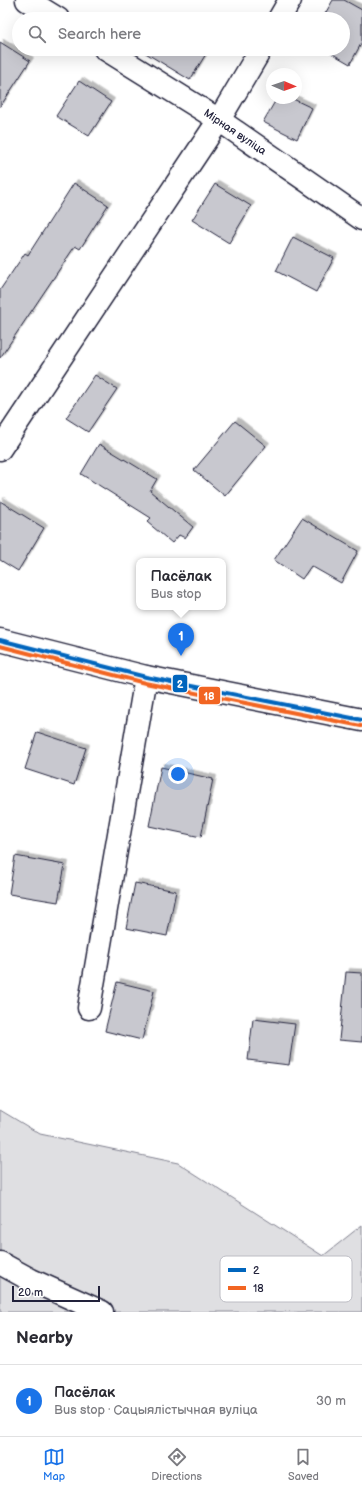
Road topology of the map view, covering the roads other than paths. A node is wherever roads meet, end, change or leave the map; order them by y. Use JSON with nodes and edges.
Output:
{"nodes":[{"id":1,"x":27,"y":0,"type":"edge"},
{"id":2,"x":290,"y":0,"type":"edge"},
{"id":3,"x":47,"y":12,"type":"edge"},
{"id":4,"x":283,"y":12,"type":"edge"},
{"id":5,"x":116,"y":56,"type":"edge"},
{"id":6,"x":257,"y":56,"type":"edge"},
{"id":7,"x":219,"y":120,"type":"junction"},
{"id":8,"x":362,"y":219,"type":"edge"},
{"id":9,"x":0,"y":449,"type":"edge"},
{"id":10,"x":0,"y":640,"type":"edge"},
{"id":11,"x":146,"y":677,"type":"junction"},
{"id":12,"x":362,"y":720,"type":"edge"},
{"id":13,"x":89,"y":1008,"type":"dead end"},
{"id":14,"x":0,"y":1263,"type":"edge"},
{"id":15,"x":102,"y":1312,"type":"edge"}],
"edges":[{"from":1,"to":3,"type":"street"},
{"from":2,"to":4,"type":"street"},
{"from":5,"to":7,"type":"street","name":"Мірная вуліца"},
{"from":6,"to":7,"type":"street"},
{"from":7,"to":8,"type":"street","name":"Мірная вуліца"},
{"from":7,"to":9,"type":"street"},
{"from":10,"to":11,"type":"street"},
{"from":11,"to":12,"type":"street"},
{"from":11,"to":13,"type":"street"},
{"from":14,"to":15,"type":"street"}]}
